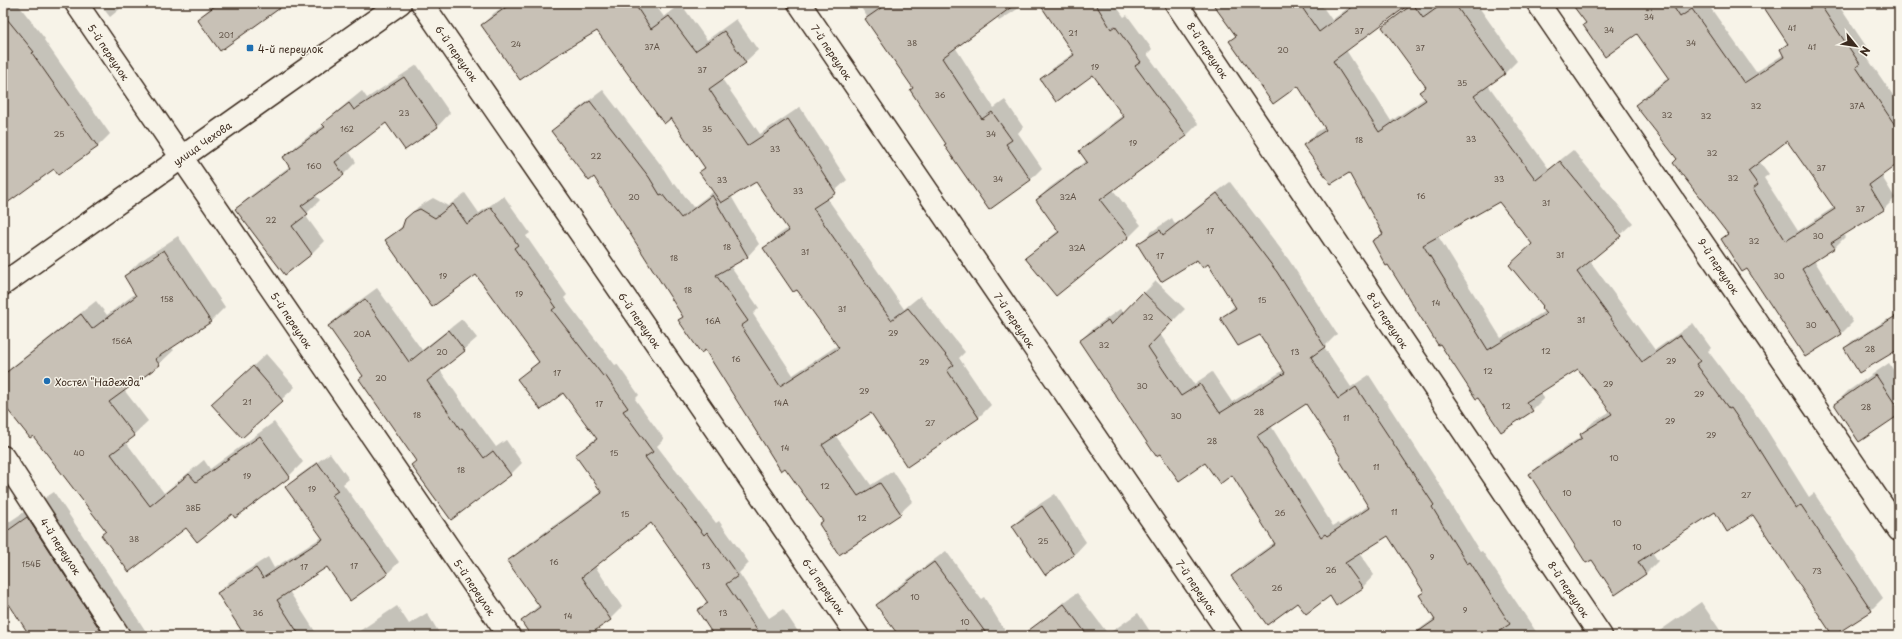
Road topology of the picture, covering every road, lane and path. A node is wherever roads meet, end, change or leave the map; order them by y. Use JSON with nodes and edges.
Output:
{"nodes":[{"id":1,"x":76,"y":3,"type":"edge"},
{"id":2,"x":400,"y":3,"type":"edge"},
{"id":3,"x":422,"y":3,"type":"edge"},
{"id":4,"x":799,"y":3,"type":"edge"},
{"id":5,"x":1176,"y":3,"type":"edge"},
{"id":6,"x":1538,"y":3,"type":"edge"},
{"id":7,"x":182,"y":158,"type":"junction"},
{"id":8,"x":3,"y":284,"type":"edge"},
{"id":9,"x":3,"y":457,"type":"edge"},
{"id":10,"x":1899,"y":530,"type":"edge"},
{"id":11,"x":119,"y":636,"type":"edge"},
{"id":12,"x":509,"y":636,"type":"edge"},
{"id":13,"x":858,"y":636,"type":"edge"},
{"id":14,"x":1231,"y":636,"type":"edge"},
{"id":15,"x":1600,"y":636,"type":"edge"}],
"edges":[{"from":1,"to":7,"type":"street","name":"5-й переулок"},
{"from":2,"to":7,"type":"street","name":"улица Чехова"},
{"from":3,"to":13,"type":"street","name":"6-й переулок"},
{"from":4,"to":14,"type":"street","name":"7-й переулок"},
{"from":5,"to":15,"type":"street","name":"8-й переулок"},
{"from":6,"to":10,"type":"street","name":"9-й переулок"},
{"from":7,"to":8,"type":"street","name":"улица Чехова"},
{"from":7,"to":12,"type":"street","name":"5-й переулок"},
{"from":9,"to":11,"type":"street","name":"4-й переулок"}]}
